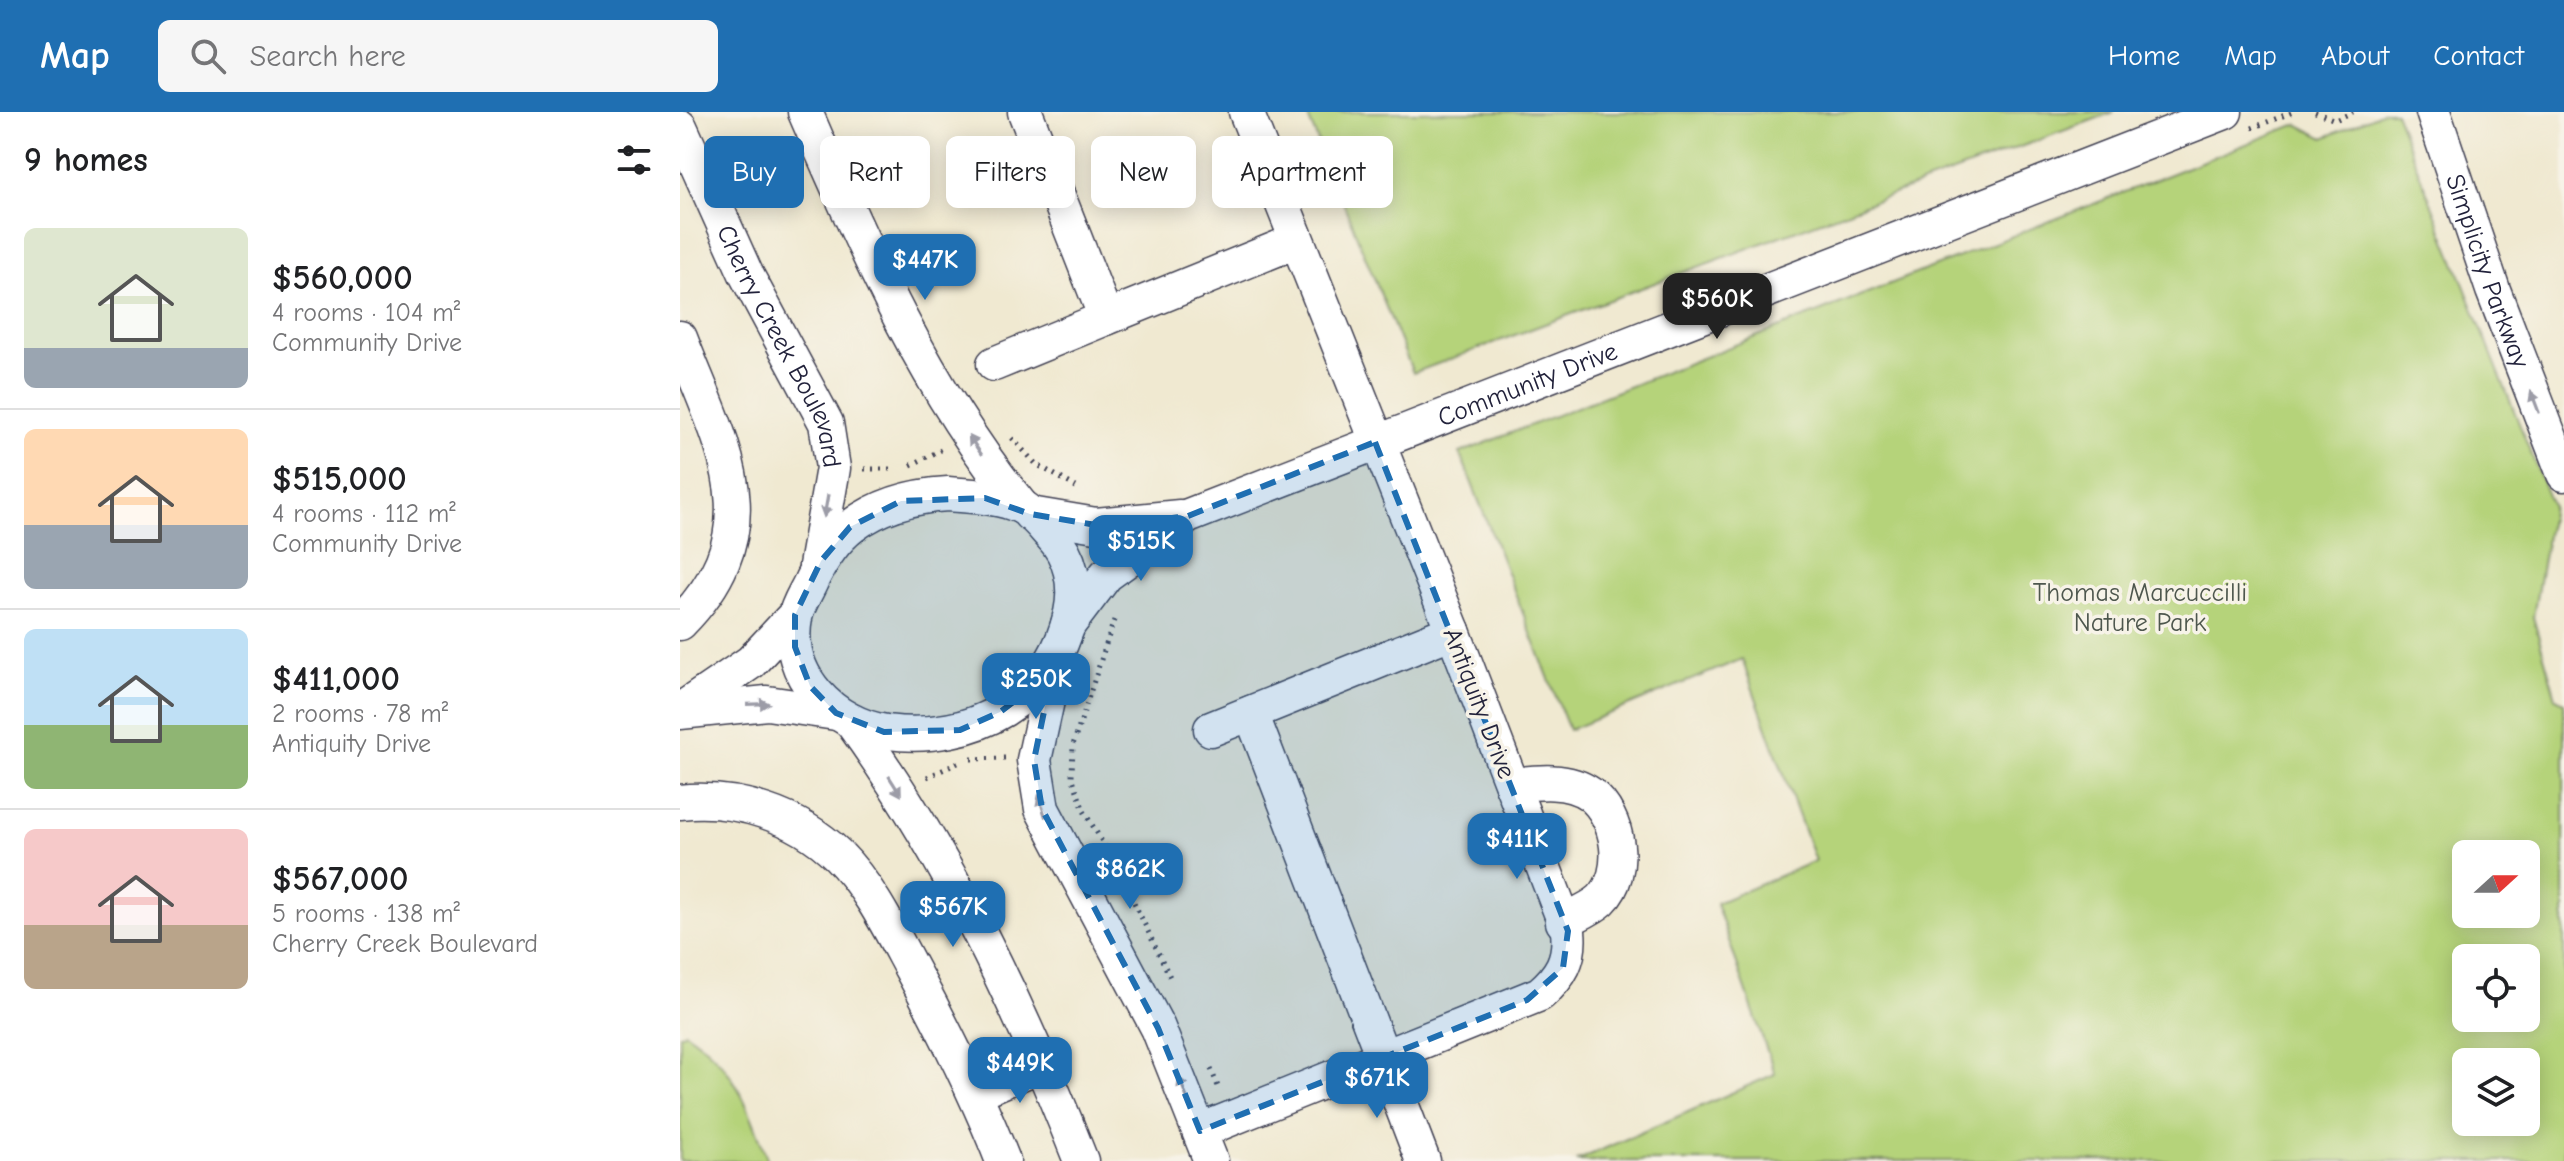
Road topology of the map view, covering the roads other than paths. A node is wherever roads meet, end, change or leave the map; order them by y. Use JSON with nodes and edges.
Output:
{"nodes":[{"id":1,"x":805,"y":112,"type":"edge"},
{"id":2,"x":1025,"y":112,"type":"edge"},
{"id":3,"x":1246,"y":112,"type":"edge"},
{"id":4,"x":2225,"y":112,"type":"edge"},
{"id":5,"x":2433,"y":112,"type":"edge"},
{"id":6,"x":680,"y":127,"type":"edge"},
{"id":7,"x":689,"y":174,"type":"edge"},
{"id":8,"x":1296,"y":241,"type":"junction"},
{"id":9,"x":1106,"y":318,"type":"junction"},
{"id":10,"x":680,"y":338,"type":"edge"},
{"id":11,"x":994,"y":364,"type":"dead end"},
{"id":12,"x":1375,"y":442,"type":"junction"},
{"id":13,"x":2564,"y":474,"type":"edge"},
{"id":14,"x":1026,"y":510,"type":"junction"},
{"id":15,"x":1188,"y":516,"type":"junction"},
{"id":16,"x":814,"y":575,"type":"junction"},
{"id":17,"x":795,"y":615,"type":"junction"},
{"id":18,"x":680,"y":623,"type":"edge"},
{"id":19,"x":1068,"y":625,"type":"junction"},
{"id":20,"x":1453,"y":631,"type":"junction"},
{"id":21,"x":1056,"y":660,"type":"junction"},
{"id":22,"x":680,"y":711,"type":"edge"},
{"id":23,"x":1251,"y":713,"type":"junction"},
{"id":24,"x":844,"y":717,"type":"junction"},
{"id":25,"x":1211,"y":729,"type":"dead end"},
{"id":26,"x":1512,"y":785,"type":"junction"},
{"id":27,"x":680,"y":802,"type":"edge"},
{"id":28,"x":1563,"y":922,"type":"junction"},
{"id":29,"x":1382,"y":1058,"type":"junction"},
{"id":30,"x":1042,"y":1064,"type":"junction"},
{"id":31,"x":975,"y":1093,"type":"junction"},
{"id":32,"x":1206,"y":1146,"type":"edge"},
{"id":33,"x":1003,"y":1161,"type":"edge"},
{"id":34,"x":1081,"y":1161,"type":"edge"},
{"id":35,"x":1423,"y":1161,"type":"edge"}],
"edges":[{"from":14,"to":1,"type":"street","one_way":true},
{"from":2,"to":9,"type":"street"},
{"from":3,"to":8,"type":"street","name":"Antiquity Drive"},
{"from":4,"to":12,"type":"street","name":"Community Drive"},
{"from":13,"to":5,"type":"street","name":"Simplicity Parkway","one_way":true},
{"from":6,"to":7,"type":"street","name":"Cherry Creek Boulevard"},
{"from":7,"to":16,"type":"street","name":"Cherry Creek Boulevard","one_way":true},
{"from":8,"to":9,"type":"street"},
{"from":8,"to":12,"type":"street","name":"Antiquity Drive"},
{"from":9,"to":11,"type":"street"},
{"from":10,"to":18,"type":"street"},
{"from":12,"to":15,"type":"street","name":"Community Drive"},
{"from":12,"to":20,"type":"street","name":"Antiquity Drive"},
{"from":14,"to":15,"type":"street","name":"Community Drive"},
{"from":14,"to":16,"type":"street","name":"Community Drive"},
{"from":14,"to":19,"type":"street","name":"Community Drive"},
{"from":15,"to":19,"type":"street","name":"Community Drive"},
{"from":16,"to":17,"type":"street","name":"Community Drive"},
{"from":17,"to":22,"type":"street","name":"Community Drive"},
{"from":17,"to":24,"type":"street","name":"Community Drive"},
{"from":19,"to":21,"type":"street","name":"Community Drive"},
{"from":20,"to":23,"type":"street"},
{"from":20,"to":26,"type":"street","name":"Antiquity Drive"},
{"from":21,"to":24,"type":"street","name":"Community Drive"},
{"from":32,"to":21,"type":"street","one_way":true},
{"from":22,"to":24,"type":"street","name":"Community Drive","one_way":true},
{"from":23,"to":25,"type":"street"},
{"from":23,"to":29,"type":"street"},
{"from":24,"to":30,"type":"street","one_way":true},
{"from":26,"to":28,"type":"street","name":"Antiquity Drive"},
{"from":26,"to":28,"type":"street"},
{"from":27,"to":31,"type":"street"},
{"from":28,"to":29,"type":"street","name":"Antiquity Drive"},
{"from":29,"to":32,"type":"street","name":"Antiquity Drive"},
{"from":29,"to":35,"type":"street"},
{"from":30,"to":31,"type":"street"},
{"from":30,"to":34,"type":"street"},
{"from":31,"to":33,"type":"street"}]}
